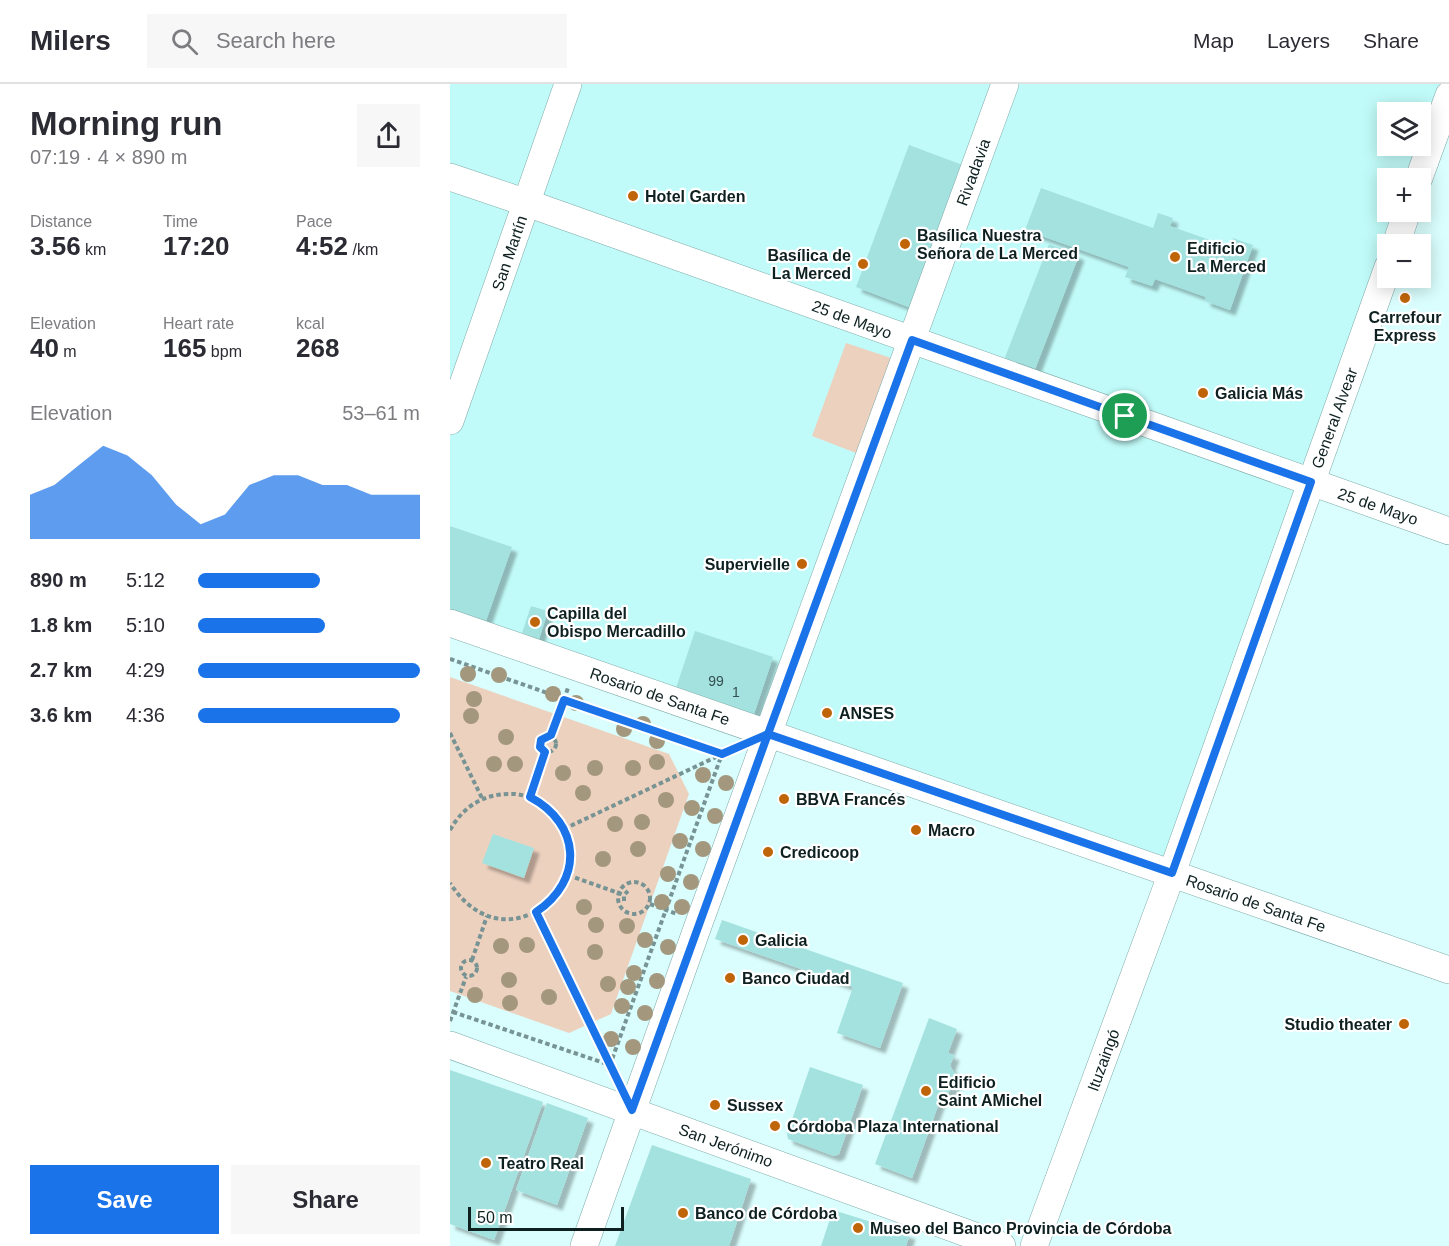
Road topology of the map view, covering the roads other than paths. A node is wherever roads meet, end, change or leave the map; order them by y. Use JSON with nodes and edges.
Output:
{"nodes":[{"id":1,"x":568,"y":84,"type":"edge"},
{"id":2,"x":1005,"y":84,"type":"edge"},
{"id":3,"x":1449,"y":95,"type":"edge"},
{"id":4,"x":1423,"y":168,"type":"edge"},
{"id":5,"x":450,"y":177,"type":"edge"},
{"id":6,"x":527,"y":203,"type":"junction"},
{"id":7,"x":1380,"y":288,"type":"edge"},
{"id":8,"x":912,"y":340,"type":"junction"},
{"id":9,"x":450,"y":421,"type":"edge"},
{"id":10,"x":1311,"y":482,"type":"junction"},
{"id":11,"x":1449,"y":531,"type":"edge"},
{"id":12,"x":450,"y":623,"type":"edge"},
{"id":13,"x":768,"y":734,"type":"junction"},
{"id":14,"x":1172,"y":873,"type":"junction"},
{"id":15,"x":1449,"y":970,"type":"edge"},
{"id":16,"x":450,"y":1045,"type":"edge"},
{"id":17,"x":632,"y":1110,"type":"junction"},
{"id":18,"x":584,"y":1246,"type":"edge"},
{"id":19,"x":1002,"y":1246,"type":"edge"},
{"id":20,"x":1034,"y":1246,"type":"edge"}],
"edges":[{"from":1,"to":6,"type":"street","name":"San Martín"},
{"from":2,"to":8,"type":"street","name":"Rivadavia"},
{"from":3,"to":4,"type":"street"},
{"from":5,"to":6,"type":"street","name":"25 de Mayo"},
{"from":6,"to":8,"type":"street","name":"25 de Mayo"},
{"from":6,"to":9,"type":"street","name":"San Martín"},
{"from":7,"to":10,"type":"street","name":"General Alvear"},
{"from":8,"to":10,"type":"street","name":"25 de Mayo"},
{"from":8,"to":13,"type":"street","name":"Rivadavia"},
{"from":10,"to":11,"type":"street","name":"25 de Mayo"},
{"from":10,"to":14,"type":"street","name":"General Alvear"},
{"from":12,"to":13,"type":"street","name":"Rosario de Santa Fe"},
{"from":13,"to":14,"type":"street","name":"Rosario de Santa Fe"},
{"from":13,"to":17,"type":"street","name":"Rivadavia"},
{"from":14,"to":15,"type":"street","name":"Rosario de Santa Fe"},
{"from":14,"to":20,"type":"street","name":"Ituzaingó"},
{"from":16,"to":17,"type":"street","name":"San Jerónimo"},
{"from":17,"to":18,"type":"street","name":"Rivadavia"},
{"from":17,"to":19,"type":"street","name":"San Jerónimo"}]}
